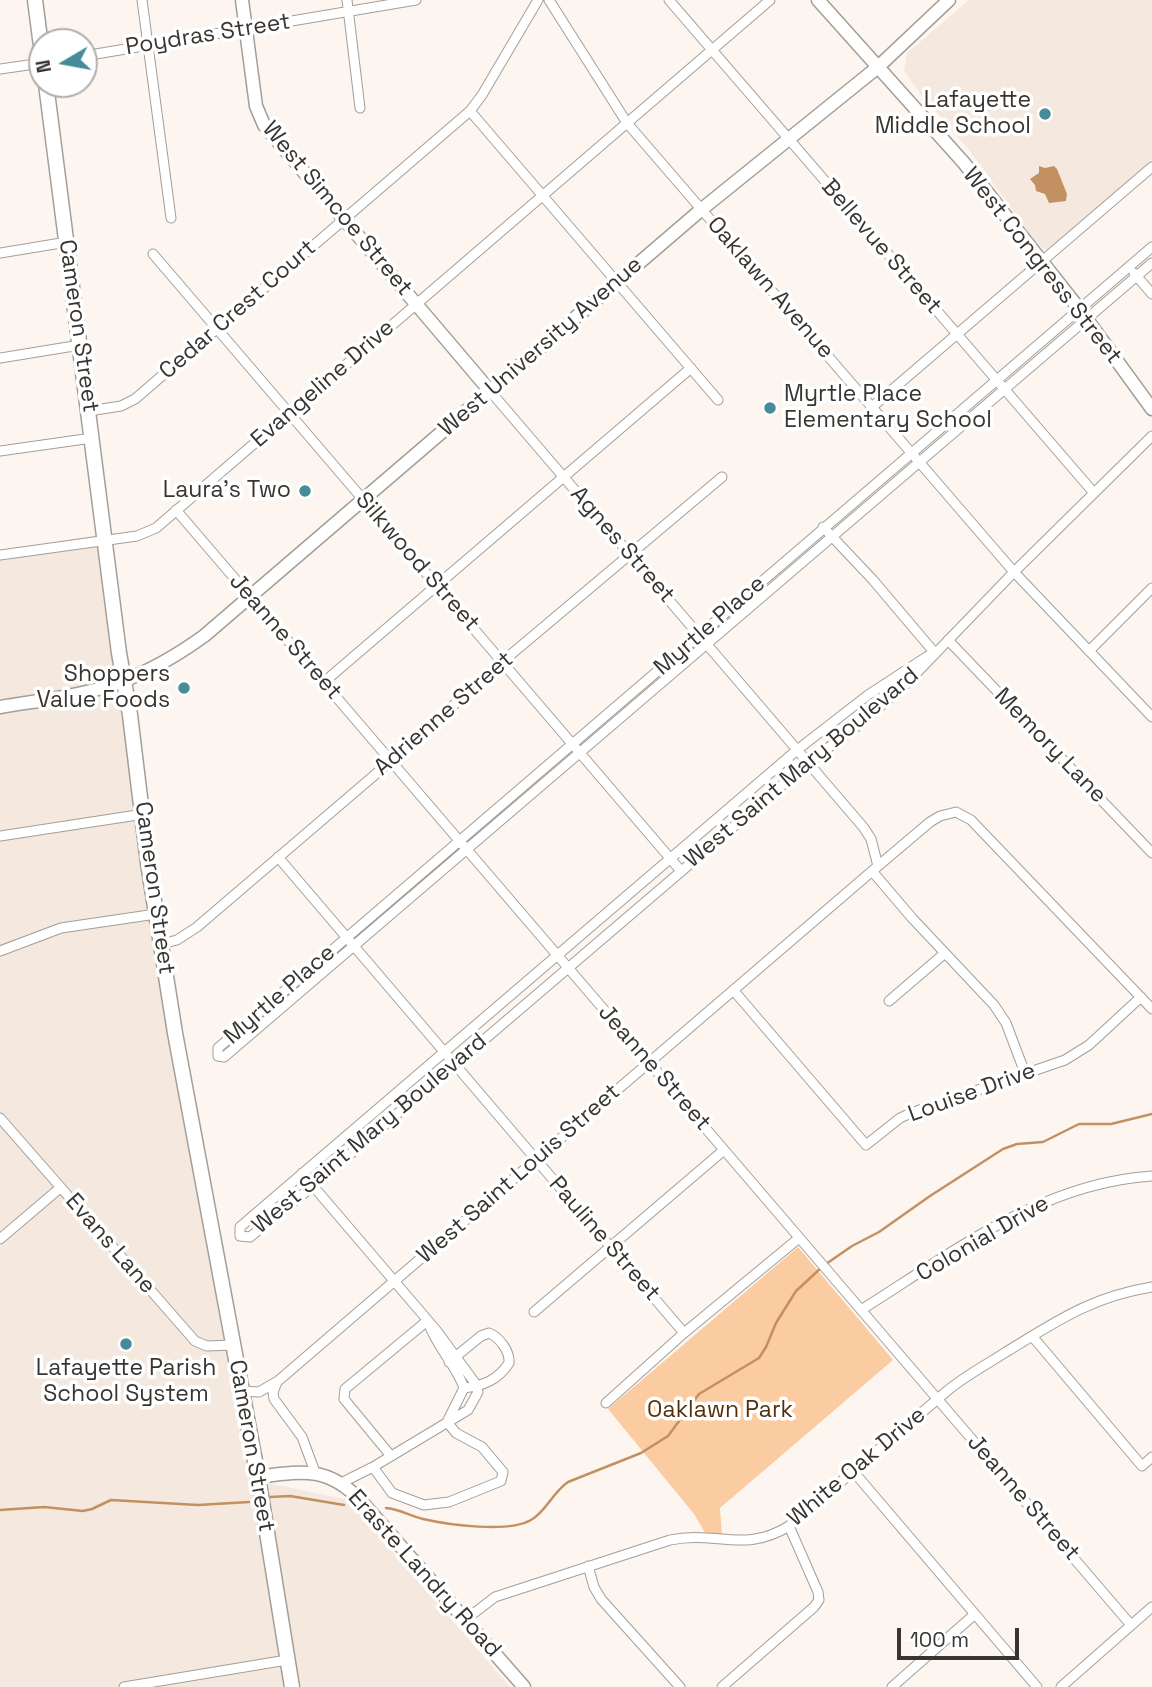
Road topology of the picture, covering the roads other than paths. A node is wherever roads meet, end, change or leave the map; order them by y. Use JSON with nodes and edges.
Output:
{"nodes":[{"id":1,"x":35,"y":0,"type":"edge"},
{"id":2,"x":142,"y":0,"type":"edge"},
{"id":3,"x":242,"y":0,"type":"edge"},
{"id":4,"x":347,"y":0,"type":"edge"},
{"id":5,"x":416,"y":0,"type":"edge"},
{"id":6,"x":537,"y":0,"type":"edge"},
{"id":7,"x":549,"y":0,"type":"edge"},
{"id":8,"x":670,"y":0,"type":"edge"},
{"id":9,"x":770,"y":0,"type":"edge"},
{"id":10,"x":818,"y":0,"type":"edge"},
{"id":11,"x":949,"y":0,"type":"edge"},
{"id":12,"x":348,"y":12,"type":"junction"},
{"id":13,"x":39,"y":28,"type":"edge"},
{"id":14,"x":246,"y":29,"type":"junction"},
{"id":15,"x":148,"y":45,"type":"junction"},
{"id":16,"x":712,"y":51,"type":"junction"},
{"id":17,"x":98,"y":54,"type":"edge"},
{"id":18,"x":28,"y":65,"type":"edge"},
{"id":19,"x":878,"y":67,"type":"junction"},
{"id":20,"x":0,"y":69,"type":"edge"},
{"id":21,"x":48,"y":98,"type":"edge"},
{"id":22,"x":360,"y":108,"type":"dead end"},
{"id":23,"x":470,"y":111,"type":"junction"},
{"id":24,"x":627,"y":123,"type":"junction"},
{"id":25,"x":787,"y":138,"type":"junction"},
{"id":26,"x":1152,"y":167,"type":"edge"},
{"id":27,"x":543,"y":195,"type":"junction"},
{"id":28,"x":702,"y":209,"type":"junction"},
{"id":29,"x":171,"y":218,"type":"dead end"},
{"id":30,"x":344,"y":219,"type":"junction"},
{"id":31,"x":66,"y":242,"type":"junction"},
{"id":32,"x":1152,"y":247,"type":"edge"},
{"id":33,"x":0,"y":253,"type":"edge"},
{"id":34,"x":153,"y":254,"type":"dead end"},
{"id":35,"x":1041,"y":262,"type":"junction"},
{"id":36,"x":1152,"y":263,"type":"edge"},
{"id":37,"x":1128,"y":267,"type":"junction"},
{"id":38,"x":1137,"y":276,"type":"junction"},
{"id":39,"x":616,"y":282,"type":"junction"},
{"id":40,"x":1152,"y":294,"type":"edge"},
{"id":41,"x":416,"y":304,"type":"junction"},
{"id":42,"x":1083,"y":314,"type":"junction"},
{"id":43,"x":217,"y":328,"type":"junction"},
{"id":44,"x":956,"y":334,"type":"junction"},
{"id":45,"x":80,"y":345,"type":"junction"},
{"id":46,"x":0,"y":358,"type":"edge"},
{"id":47,"x":691,"y":369,"type":"junction"},
{"id":48,"x":996,"y":380,"type":"junction"},
{"id":49,"x":1004,"y":389,"type":"junction"},
{"id":50,"x":490,"y":391,"type":"junction"},
{"id":51,"x":718,"y":400,"type":"dead end"},
{"id":52,"x":872,"y":407,"type":"junction"},
{"id":53,"x":1152,"y":408,"type":"edge"},
{"id":54,"x":89,"y":411,"type":"junction"},
{"id":55,"x":289,"y":414,"type":"junction"},
{"id":56,"x":1152,"y":436,"type":"edge"},
{"id":57,"x":92,"y":438,"type":"junction"},
{"id":58,"x":0,"y":451,"type":"edge"},
{"id":59,"x":912,"y":453,"type":"junction"},
{"id":60,"x":919,"y":461,"type":"junction"},
{"id":61,"x":564,"y":477,"type":"junction"},
{"id":62,"x":722,"y":477,"type":"dead end"},
{"id":63,"x":1094,"y":493,"type":"junction"},
{"id":64,"x":363,"y":500,"type":"junction"},
{"id":65,"x":176,"y":510,"type":"junction"},
{"id":66,"x":823,"y":527,"type":"junction"},
{"id":67,"x":831,"y":537,"type":"junction"},
{"id":68,"x":105,"y":540,"type":"junction"},
{"id":69,"x":0,"y":555,"type":"edge"},
{"id":70,"x":631,"y":555,"type":"junction"},
{"id":71,"x":1014,"y":572,"type":"junction"},
{"id":72,"x":437,"y":586,"type":"junction"},
{"id":73,"x":1152,"y":588,"type":"edge"},
{"id":74,"x":250,"y":596,"type":"junction"},
{"id":75,"x":700,"y":635,"type":"junction"},
{"id":76,"x":948,"y":640,"type":"junction"},
{"id":77,"x":708,"y":644,"type":"junction"},
{"id":78,"x":1089,"y":651,"type":"junction"},
{"id":79,"x":934,"y":652,"type":"junction"},
{"id":80,"x":502,"y":662,"type":"junction"},
{"id":81,"x":124,"y":681,"type":"junction"},
{"id":82,"x":324,"y":682,"type":"junction"},
{"id":83,"x":0,"y":707,"type":"edge"},
{"id":84,"x":1152,"y":717,"type":"edge"},
{"id":85,"x":572,"y":744,"type":"junction"},
{"id":86,"x":797,"y":750,"type":"junction"},
{"id":87,"x":579,"y":752,"type":"junction"},
{"id":88,"x":391,"y":761,"type":"junction"},
{"id":89,"x":808,"y":763,"type":"junction"},
{"id":90,"x":144,"y":814,"type":"junction"},
{"id":91,"x":0,"y":836,"type":"edge"},
{"id":92,"x":460,"y":841,"type":"junction"},
{"id":93,"x":468,"y":850,"type":"junction"},
{"id":94,"x":1152,"y":852,"type":"edge"},
{"id":95,"x":278,"y":858,"type":"junction"},
{"id":96,"x":669,"y":858,"type":"junction"},
{"id":97,"x":875,"y":868,"type":"junction"},
{"id":98,"x":681,"y":871,"type":"junction"},
{"id":99,"x":156,"y":914,"type":"junction"},
{"id":100,"x":346,"y":938,"type":"junction"},
{"id":101,"x":161,"y":944,"type":"junction"},
{"id":102,"x":354,"y":947,"type":"junction"},
{"id":103,"x":0,"y":951,"type":"edge"},
{"id":104,"x":945,"y":953,"type":"junction"},
{"id":105,"x":558,"y":957,"type":"junction"},
{"id":106,"x":568,"y":968,"type":"junction"},
{"id":107,"x":734,"y":991,"type":"junction"},
{"id":108,"x":1141,"y":997,"type":"junction"},
{"id":109,"x":889,"y":1001,"type":"dead end"},
{"id":110,"x":1152,"y":1009,"type":"edge"},
{"id":111,"x":444,"y":1052,"type":"junction"},
{"id":112,"x":649,"y":1062,"type":"junction"},
{"id":113,"x":454,"y":1064,"type":"junction"},
{"id":114,"x":1025,"y":1073,"type":"junction"},
{"id":115,"x":0,"y":1118,"type":"edge"},
{"id":116,"x":724,"y":1150,"type":"junction"},
{"id":117,"x":536,"y":1160,"type":"junction"},
{"id":118,"x":302,"y":1172,"type":"junction"},
{"id":119,"x":1152,"y":1176,"type":"edge"},
{"id":120,"x":313,"y":1186,"type":"junction"},
{"id":121,"x":60,"y":1188,"type":"junction"},
{"id":122,"x":799,"y":1238,"type":"junction"},
{"id":123,"x":0,"y":1239,"type":"edge"},
{"id":124,"x":611,"y":1247,"type":"junction"},
{"id":125,"x":395,"y":1280,"type":"junction"},
{"id":126,"x":1152,"y":1287,"type":"edge"},
{"id":127,"x":861,"y":1310,"type":"junction"},
{"id":128,"x":534,"y":1312,"type":"dead end"},
{"id":129,"x":427,"y":1321,"type":"junction"},
{"id":130,"x":684,"y":1333,"type":"junction"},
{"id":131,"x":1032,"y":1336,"type":"junction"},
{"id":132,"x":233,"y":1345,"type":"junction"},
{"id":133,"x":453,"y":1359,"type":"junction"},
{"id":134,"x":278,"y":1381,"type":"junction"},
{"id":135,"x":477,"y":1387,"type":"junction"},
{"id":136,"x":464,"y":1388,"type":"junction"},
{"id":137,"x":242,"y":1391,"type":"junction"},
{"id":138,"x":937,"y":1399,"type":"junction"},
{"id":139,"x":606,"y":1403,"type":"dead end"},
{"id":140,"x":447,"y":1422,"type":"junction"},
{"id":141,"x":391,"y":1456,"type":"junction"},
{"id":142,"x":1152,"y":1458,"type":"edge"},
{"id":143,"x":373,"y":1467,"type":"junction"},
{"id":144,"x":853,"y":1471,"type":"junction"},
{"id":145,"x":315,"y":1472,"type":"junction"},
{"id":146,"x":258,"y":1477,"type":"junction"},
{"id":147,"x":341,"y":1483,"type":"junction"},
{"id":148,"x":789,"y":1526,"type":"junction"},
{"id":149,"x":588,"y":1566,"type":"junction"},
{"id":150,"x":1152,"y":1606,"type":"edge"},
{"id":151,"x":975,"y":1614,"type":"junction"},
{"id":152,"x":466,"y":1620,"type":"junction"},
{"id":153,"x":1131,"y":1625,"type":"junction"},
{"id":154,"x":287,"y":1660,"type":"junction"},
{"id":155,"x":124,"y":1687,"type":"edge"},
{"id":156,"x":292,"y":1687,"type":"edge"},
{"id":157,"x":524,"y":1687,"type":"edge"},
{"id":158,"x":680,"y":1687,"type":"edge"},
{"id":159,"x":722,"y":1687,"type":"edge"},
{"id":160,"x":892,"y":1687,"type":"edge"},
{"id":161,"x":1037,"y":1687,"type":"edge"},
{"id":162,"x":1061,"y":1687,"type":"edge"}],
"edges":[{"from":1,"to":13,"type":"main road"},
{"from":2,"to":15,"type":"street"},
{"from":3,"to":14,"type":"main road","name":"West Simcoe Street"},
{"from":4,"to":12,"type":"street"},
{"from":5,"to":12,"type":"street","name":"Poydras Street"},
{"from":6,"to":23,"type":"street","name":"Cedar Crest Court"},
{"from":7,"to":24,"type":"street","name":"Oaklawn Avenue"},
{"from":8,"to":16,"type":"street","name":"Bellevue Street"},
{"from":9,"to":16,"type":"street","name":"Evangeline Drive"},
{"from":10,"to":19,"type":"main road","name":"West Congress Street"},
{"from":11,"to":19,"type":"main road","name":"West University Avenue"},
{"from":12,"to":14,"type":"street","name":"Poydras Street"},
{"from":12,"to":22,"type":"street"},
{"from":14,"to":15,"type":"street","name":"Poydras Street"},
{"from":14,"to":30,"type":"main road","name":"West Simcoe Street"},
{"from":15,"to":17,"type":"street","name":"Poydras Street"},
{"from":15,"to":29,"type":"street"},
{"from":16,"to":24,"type":"street","name":"Evangeline Drive"},
{"from":16,"to":25,"type":"street","name":"Bellevue Street"},
{"from":18,"to":20,"type":"street"},
{"from":19,"to":25,"type":"main road","name":"West University Avenue"},
{"from":19,"to":35,"type":"main road","name":"West Congress Street"},
{"from":21,"to":31,"type":"main road","name":"Cameron Street"},
{"from":23,"to":27,"type":"street"},
{"from":23,"to":30,"type":"street","name":"Cedar Crest Court"},
{"from":24,"to":27,"type":"street","name":"Evangeline Drive"},
{"from":24,"to":28,"type":"street","name":"Oaklawn Avenue"},
{"from":25,"to":28,"type":"main road","name":"West University Avenue"},
{"from":25,"to":44,"type":"street","name":"Bellevue Street"},
{"from":26,"to":35,"type":"street"},
{"from":27,"to":39,"type":"street"},
{"from":27,"to":41,"type":"street","name":"Evangeline Drive"},
{"from":28,"to":39,"type":"main road","name":"West University Avenue"},
{"from":28,"to":52,"type":"street","name":"Oaklawn Avenue"},
{"from":30,"to":41,"type":"main road","name":"West Simcoe Street"},
{"from":30,"to":43,"type":"street","name":"Cedar Crest Court"},
{"from":31,"to":33,"type":"street"},
{"from":31,"to":45,"type":"main road","name":"Cameron Street"},
{"from":32,"to":37,"type":"street","name":"Myrtle Place"},
{"from":34,"to":43,"type":"street","name":"Silkwood Street"},
{"from":35,"to":42,"type":"main road","name":"West Congress Street"},
{"from":35,"to":44,"type":"street"},
{"from":36,"to":38,"type":"street","name":"Myrtle Place"},
{"from":37,"to":38,"type":"street"},
{"from":37,"to":42,"type":"street","name":"Myrtle Place"},
{"from":38,"to":40,"type":"street"},
{"from":38,"to":42,"type":"street","name":"Myrtle Place"},
{"from":39,"to":47,"type":"street"},
{"from":39,"to":50,"type":"main road","name":"West University Avenue"},
{"from":41,"to":50,"type":"main road","name":"West Simcoe Street"},
{"from":41,"to":55,"type":"street","name":"Evangeline Drive"},
{"from":42,"to":48,"type":"street","name":"Myrtle Place"},
{"from":42,"to":49,"type":"street","name":"Myrtle Place"},
{"from":42,"to":53,"type":"main road","name":"West Congress Street"},
{"from":43,"to":54,"type":"street","name":"Cedar Crest Court"},
{"from":43,"to":55,"type":"street","name":"Silkwood Street"},
{"from":44,"to":48,"type":"street","name":"Bellevue Street"},
{"from":44,"to":52,"type":"street"},
{"from":45,"to":46,"type":"street"},
{"from":45,"to":54,"type":"main road","name":"Cameron Street"},
{"from":47,"to":51,"type":"street"},
{"from":47,"to":61,"type":"street"},
{"from":48,"to":49,"type":"street","name":"Bellevue Street"},
{"from":48,"to":59,"type":"street","name":"Myrtle Place"},
{"from":49,"to":60,"type":"street","name":"Myrtle Place"},
{"from":49,"to":63,"type":"street","name":"Bellevue Street"},
{"from":50,"to":61,"type":"street","name":"Agnes Street"},
{"from":50,"to":64,"type":"main road","name":"West University Avenue"},
{"from":52,"to":59,"type":"street","name":"Oaklawn Avenue"},
{"from":54,"to":57,"type":"main road","name":"Cameron Street"},
{"from":55,"to":64,"type":"street","name":"Silkwood Street"},
{"from":55,"to":65,"type":"street","name":"Evangeline Drive"},
{"from":56,"to":63,"type":"street","name":"West Saint Mary Boulevard"},
{"from":57,"to":58,"type":"street"},
{"from":57,"to":68,"type":"main road","name":"Cameron Street"},
{"from":59,"to":60,"type":"street","name":"Oaklawn Avenue"},
{"from":59,"to":66,"type":"street","name":"Myrtle Place"},
{"from":60,"to":67,"type":"street","name":"Myrtle Place"},
{"from":60,"to":71,"type":"street","name":"Oaklawn Avenue"},
{"from":61,"to":70,"type":"street","name":"Agnes Street"},
{"from":61,"to":72,"type":"street"},
{"from":62,"to":70,"type":"street","name":"Adrienne Street"},
{"from":63,"to":71,"type":"street","name":"West Saint Mary Boulevard"},
{"from":64,"to":72,"type":"street","name":"Silkwood Street"},
{"from":64,"to":74,"type":"main road","name":"West University Avenue"},
{"from":65,"to":68,"type":"street","name":"Evangeline Drive"},
{"from":65,"to":74,"type":"street","name":"Jeanne Street"},
{"from":66,"to":67,"type":"street"},
{"from":66,"to":75,"type":"street","name":"Myrtle Place"},
{"from":67,"to":77,"type":"street","name":"Myrtle Place"},
{"from":67,"to":79,"type":"street"},
{"from":68,"to":69,"type":"street","name":"Evangeline Drive"},
{"from":68,"to":81,"type":"main road","name":"Cameron Street"},
{"from":70,"to":75,"type":"street","name":"Agnes Street"},
{"from":70,"to":80,"type":"street","name":"Adrienne Street"},
{"from":71,"to":76,"type":"street","name":"West Saint Mary Boulevard"},
{"from":71,"to":78,"type":"street","name":"Oaklawn Avenue"},
{"from":72,"to":80,"type":"street","name":"Silkwood Street"},
{"from":72,"to":82,"type":"street"},
{"from":73,"to":78,"type":"street"},
{"from":74,"to":81,"type":"main road","name":"West University Avenue"},
{"from":74,"to":82,"type":"street","name":"Jeanne Street"},
{"from":75,"to":77,"type":"street","name":"Agnes Street"},
{"from":75,"to":85,"type":"street","name":"Myrtle Place"},
{"from":76,"to":79,"type":"street","name":"West Saint Mary Boulevard"},
{"from":76,"to":94,"type":"street","name":"Memory Lane"},
{"from":77,"to":86,"type":"street","name":"Agnes Street"},
{"from":77,"to":87,"type":"street","name":"Myrtle Place"},
{"from":78,"to":84,"type":"street","name":"Oaklawn Avenue"},
{"from":79,"to":86,"type":"street","name":"West Saint Mary Boulevard"},
{"from":79,"to":89,"type":"street","name":"West Saint Mary Boulevard"},
{"from":80,"to":85,"type":"street","name":"Silkwood Street"},
{"from":80,"to":88,"type":"street","name":"Adrienne Street"},
{"from":81,"to":83,"type":"main road","name":"West University Avenue"},
{"from":81,"to":90,"type":"main road","name":"Cameron Street"},
{"from":82,"to":88,"type":"street","name":"Jeanne Street"},
{"from":85,"to":87,"type":"street","name":"Silkwood Street"},
{"from":85,"to":92,"type":"street","name":"Myrtle Place"},
{"from":86,"to":89,"type":"street","name":"Agnes Street"},
{"from":86,"to":96,"type":"street","name":"West Saint Mary Boulevard"},
{"from":87,"to":93,"type":"street","name":"Myrtle Place"},
{"from":87,"to":96,"type":"street","name":"Silkwood Street"},
{"from":88,"to":92,"type":"street","name":"Jeanne Street"},
{"from":88,"to":95,"type":"street","name":"Adrienne Street"},
{"from":89,"to":97,"type":"street","name":"Agnes Street"},
{"from":89,"to":98,"type":"street","name":"West Saint Mary Boulevard"},
{"from":90,"to":91,"type":"street"},
{"from":90,"to":99,"type":"main road","name":"Cameron Street"},
{"from":92,"to":93,"type":"street","name":"Jeanne Street"},
{"from":92,"to":100,"type":"street","name":"Myrtle Place"},
{"from":93,"to":102,"type":"street","name":"Myrtle Place"},
{"from":93,"to":105,"type":"street","name":"Jeanne Street"},
{"from":95,"to":100,"type":"street","name":"Pauline Street"},
{"from":95,"to":101,"type":"street","name":"Adrienne Street"},
{"from":96,"to":98,"type":"street","name":"Silkwood Street"},
{"from":96,"to":105,"type":"street","name":"West Saint Mary Boulevard"},
{"from":97,"to":104,"type":"street","name":"Agnes Street"},
{"from":97,"to":107,"type":"street","name":"West Saint Louis Street"},
{"from":97,"to":108,"type":"street","name":"West Saint Louis Street"},
{"from":98,"to":106,"type":"street","name":"West Saint Mary Boulevard"},
{"from":99,"to":101,"type":"main road","name":"Cameron Street"},
{"from":99,"to":103,"type":"street"},
{"from":100,"to":102,"type":"street","name":"Pauline Street"},
{"from":100,"to":102,"type":"street","name":"Myrtle Place"},
{"from":101,"to":132,"type":"main road","name":"Cameron Street"},
{"from":102,"to":111,"type":"street","name":"Pauline Street"},
{"from":104,"to":109,"type":"street"},
{"from":104,"to":114,"type":"street","name":"Agnes Street"},
{"from":105,"to":106,"type":"street","name":"Jeanne Street"},
{"from":105,"to":111,"type":"street","name":"West Saint Mary Boulevard"},
{"from":106,"to":112,"type":"street","name":"Jeanne Street"},
{"from":106,"to":113,"type":"street","name":"West Saint Mary Boulevard"},
{"from":107,"to":112,"type":"street","name":"West Saint Louis Street"},
{"from":107,"to":114,"type":"street","name":"Louise Drive"},
{"from":108,"to":110,"type":"street"},
{"from":108,"to":114,"type":"street","name":"Louise Drive"},
{"from":111,"to":113,"type":"street","name":"Pauline Street"},
{"from":111,"to":118,"type":"street","name":"West Saint Mary Boulevard"},
{"from":112,"to":116,"type":"street","name":"Jeanne Street"},
{"from":112,"to":117,"type":"street","name":"West Saint Louis Street"},
{"from":113,"to":117,"type":"street","name":"Pauline Street"},
{"from":113,"to":120,"type":"street","name":"West Saint Mary Boulevard"},
{"from":115,"to":121,"type":"street","name":"Evans Lane"},
{"from":116,"to":122,"type":"street","name":"Jeanne Street"},
{"from":116,"to":124,"type":"street"},
{"from":117,"to":124,"type":"street","name":"Pauline Street"},
{"from":117,"to":125,"type":"street","name":"West Saint Louis Street"},
{"from":118,"to":120,"type":"street"},
{"from":118,"to":120,"type":"street","name":"West Saint Mary Boulevard"},
{"from":119,"to":127,"type":"street","name":"Colonial Drive"},
{"from":120,"to":125,"type":"street"},
{"from":121,"to":123,"type":"street"},
{"from":121,"to":132,"type":"street","name":"Evans Lane"},
{"from":122,"to":127,"type":"street","name":"Jeanne Street"},
{"from":122,"to":130,"type":"street"},
{"from":124,"to":128,"type":"street"},
{"from":124,"to":130,"type":"street","name":"Pauline Street"},
{"from":125,"to":129,"type":"street"},
{"from":125,"to":134,"type":"street","name":"West Saint Louis Street"},
{"from":126,"to":131,"type":"street","name":"White Oak Drive"},
{"from":127,"to":138,"type":"street","name":"Jeanne Street"},
{"from":129,"to":133,"type":"street"},
{"from":129,"to":141,"type":"street"},
{"from":130,"to":139,"type":"street"},
{"from":131,"to":138,"type":"street","name":"White Oak Drive"},
{"from":131,"to":142,"type":"street"},
{"from":132,"to":137,"type":"main road","name":"Cameron Street"},
{"from":133,"to":135,"type":"street"},
{"from":133,"to":135,"type":"street"},
{"from":133,"to":136,"type":"street"},
{"from":134,"to":137,"type":"street"},
{"from":134,"to":145,"type":"street"},
{"from":135,"to":136,"type":"street"},
{"from":135,"to":140,"type":"street"},
{"from":136,"to":140,"type":"street"},
{"from":137,"to":146,"type":"main road","name":"Cameron Street"},
{"from":138,"to":144,"type":"street","name":"White Oak Drive"},
{"from":138,"to":153,"type":"street","name":"Jeanne Street"},
{"from":140,"to":141,"type":"street"},
{"from":140,"to":143,"type":"street"},
{"from":141,"to":143,"type":"street"},
{"from":143,"to":147,"type":"street"},
{"from":144,"to":148,"type":"street","name":"White Oak Drive"},
{"from":144,"to":151,"type":"street"},
{"from":145,"to":146,"type":"main road","name":"Eraste Landry Road"},
{"from":145,"to":147,"type":"main road","name":"Eraste Landry Road"},
{"from":146,"to":154,"type":"main road","name":"Cameron Street"},
{"from":147,"to":152,"type":"main road","name":"Eraste Landry Road"},
{"from":148,"to":149,"type":"street","name":"White Oak Drive"},
{"from":148,"to":159,"type":"street"},
{"from":149,"to":152,"type":"street","name":"White Oak Drive"},
{"from":149,"to":158,"type":"street"},
{"from":150,"to":153,"type":"street"},
{"from":151,"to":160,"type":"street"},
{"from":151,"to":161,"type":"street"},
{"from":152,"to":157,"type":"main road","name":"Eraste Landry Road"},
{"from":153,"to":162,"type":"street"},
{"from":154,"to":155,"type":"street"},
{"from":154,"to":156,"type":"main road","name":"Cameron Street"}]}
